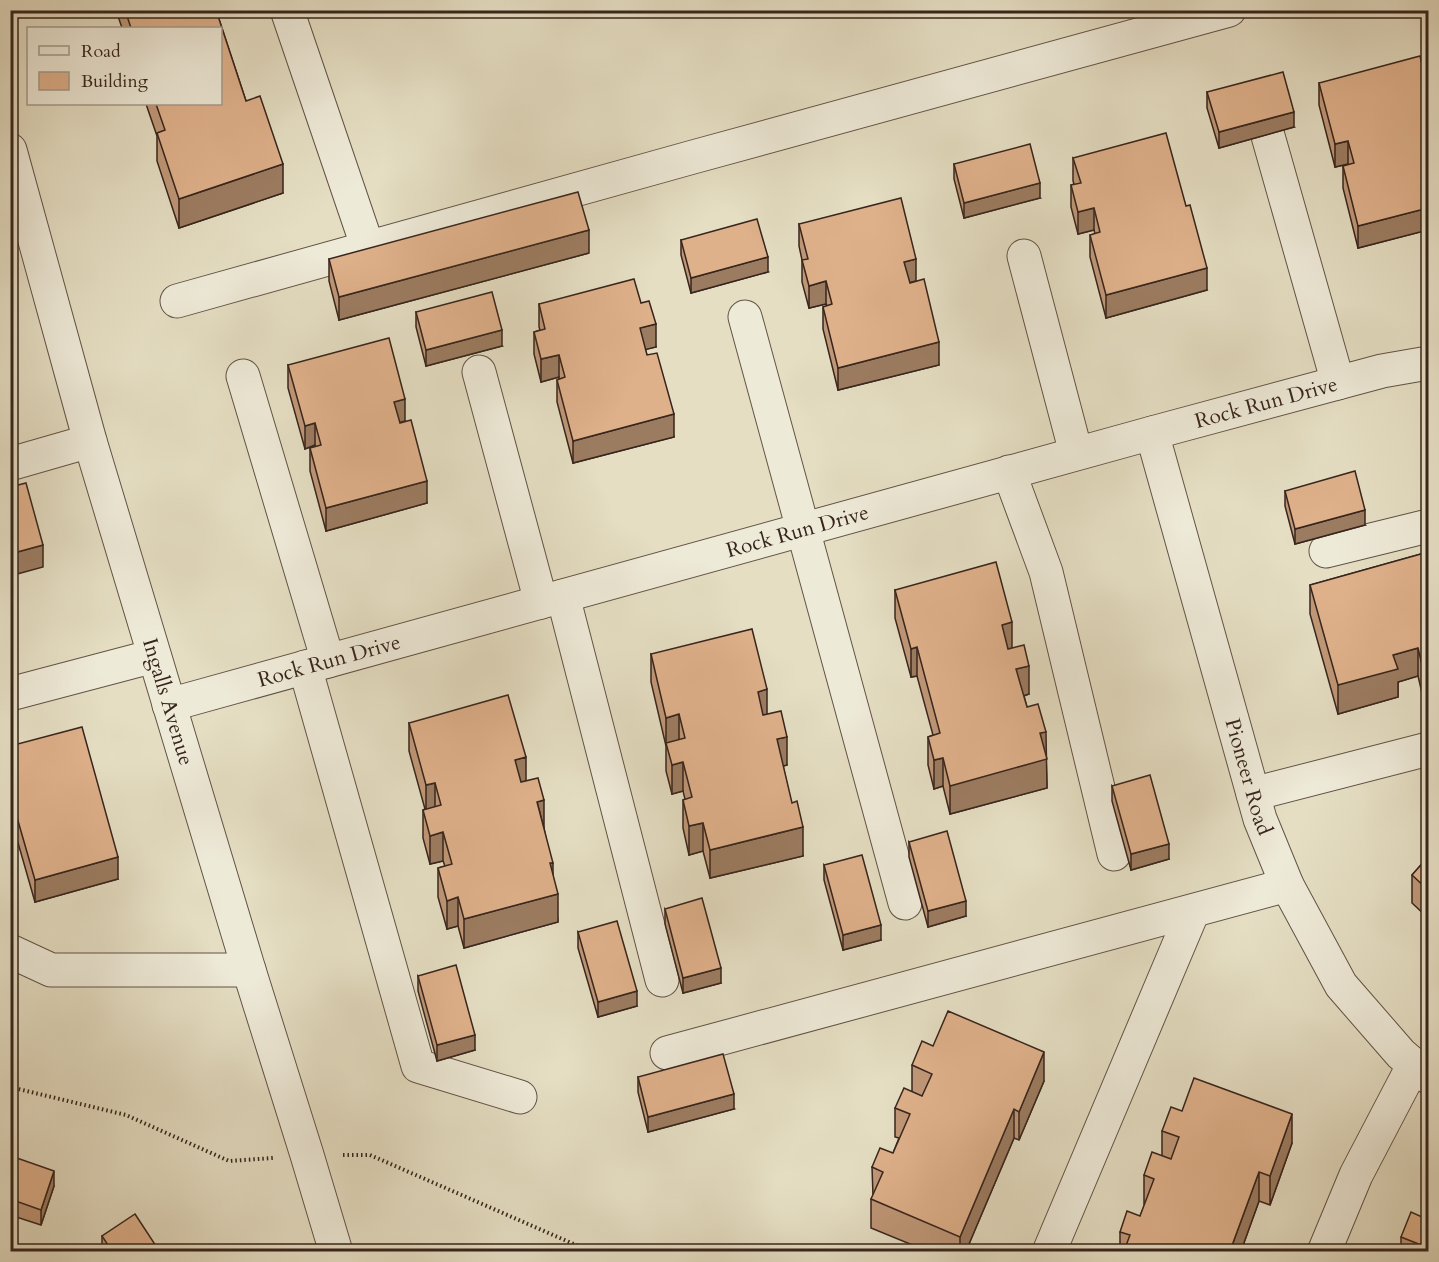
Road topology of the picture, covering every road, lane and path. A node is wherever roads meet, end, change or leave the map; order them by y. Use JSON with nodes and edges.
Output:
{"nodes":[{"id":1,"x":287,"y":10,"type":"edge"},
{"id":2,"x":1228,"y":10,"type":"edge"},
{"id":3,"x":1268,"y":136,"type":"edge"},
{"id":4,"x":10,"y":150,"type":"edge"},
{"id":5,"x":368,"y":248,"type":"junction"},
{"id":6,"x":1024,"y":256,"type":"dead end"},
{"id":7,"x":177,"y":301,"type":"dead end"},
{"id":8,"x":745,"y":317,"type":"dead end"},
{"id":9,"x":1428,"y":363,"type":"edge"},
{"id":10,"x":479,"y":372,"type":"dead end"},
{"id":11,"x":243,"y":376,"type":"dead end"},
{"id":12,"x":1338,"y":383,"type":"junction"},
{"id":13,"x":1152,"y":433,"type":"junction"},
{"id":14,"x":90,"y":441,"type":"junction"},
{"id":15,"x":1076,"y":453,"type":"junction"},
{"id":16,"x":10,"y":464,"type":"edge"},
{"id":17,"x":1009,"y":472,"type":"junction"},
{"id":18,"x":1428,"y":526,"type":"edge"},
{"id":19,"x":802,"y":530,"type":"junction"},
{"id":20,"x":1326,"y":551,"type":"dead end"},
{"id":21,"x":552,"y":599,"type":"junction"},
{"id":22,"x":154,"y":656,"type":"junction"},
{"id":23,"x":316,"y":664,"type":"junction"},
{"id":24,"x":10,"y":694,"type":"edge"},
{"id":25,"x":169,"y":705,"type":"junction"},
{"id":26,"x":1428,"y":749,"type":"edge"},
{"id":27,"x":1253,"y":794,"type":"junction"},
{"id":28,"x":1114,"y":854,"type":"dead end"},
{"id":29,"x":1287,"y":885,"type":"junction"},
{"id":30,"x":905,"y":903,"type":"dead end"},
{"id":31,"x":1193,"y":911,"type":"junction"},
{"id":32,"x":10,"y":951,"type":"edge"},
{"id":33,"x":249,"y":970,"type":"junction"},
{"id":34,"x":662,"y":980,"type":"dead end"},
{"id":35,"x":667,"y":1053,"type":"dead end"},
{"id":36,"x":1421,"y":1071,"type":"edge"},
{"id":37,"x":520,"y":1097,"type":"dead end"},
{"id":38,"x":336,"y":1251,"type":"edge"},
{"id":39,"x":1049,"y":1251,"type":"edge"},
{"id":40,"x":1324,"y":1251,"type":"edge"}],
"edges":[{"from":1,"to":5,"type":"street"},
{"from":2,"to":5,"type":"street"},
{"from":3,"to":12,"type":"street"},
{"from":4,"to":14,"type":"street","name":"Ingalls Avenue"},
{"from":5,"to":7,"type":"street"},
{"from":6,"to":15,"type":"street"},
{"from":8,"to":19,"type":"street"},
{"from":9,"to":12,"type":"street","name":"Rock Run Drive"},
{"from":10,"to":21,"type":"street"},
{"from":11,"to":23,"type":"street"},
{"from":12,"to":13,"type":"street","name":"Rock Run Drive"},
{"from":13,"to":15,"type":"street","name":"Rock Run Drive"},
{"from":13,"to":27,"type":"street","name":"Pioneer Road"},
{"from":14,"to":16,"type":"street"},
{"from":14,"to":22,"type":"street","name":"Ingalls Avenue"},
{"from":15,"to":17,"type":"street","name":"Rock Run Drive"},
{"from":17,"to":19,"type":"street","name":"Rock Run Drive"},
{"from":17,"to":28,"type":"street"},
{"from":18,"to":20,"type":"street"},
{"from":19,"to":21,"type":"street","name":"Rock Run Drive"},
{"from":19,"to":30,"type":"street"},
{"from":21,"to":23,"type":"street","name":"Rock Run Drive"},
{"from":21,"to":34,"type":"street"},
{"from":22,"to":24,"type":"street"},
{"from":22,"to":25,"type":"street","name":"Ingalls Avenue"},
{"from":23,"to":25,"type":"street","name":"Rock Run Drive"},
{"from":23,"to":37,"type":"street"},
{"from":25,"to":33,"type":"street","name":"Ingalls Avenue"},
{"from":26,"to":27,"type":"street"},
{"from":27,"to":29,"type":"street","name":"Pioneer Road"},
{"from":29,"to":31,"type":"street"},
{"from":29,"to":36,"type":"street","name":"Pioneer Road"},
{"from":31,"to":35,"type":"street"},
{"from":31,"to":39,"type":"street"},
{"from":32,"to":33,"type":"street"},
{"from":33,"to":38,"type":"street","name":"Ingalls Avenue"},
{"from":36,"to":40,"type":"street"}]}
